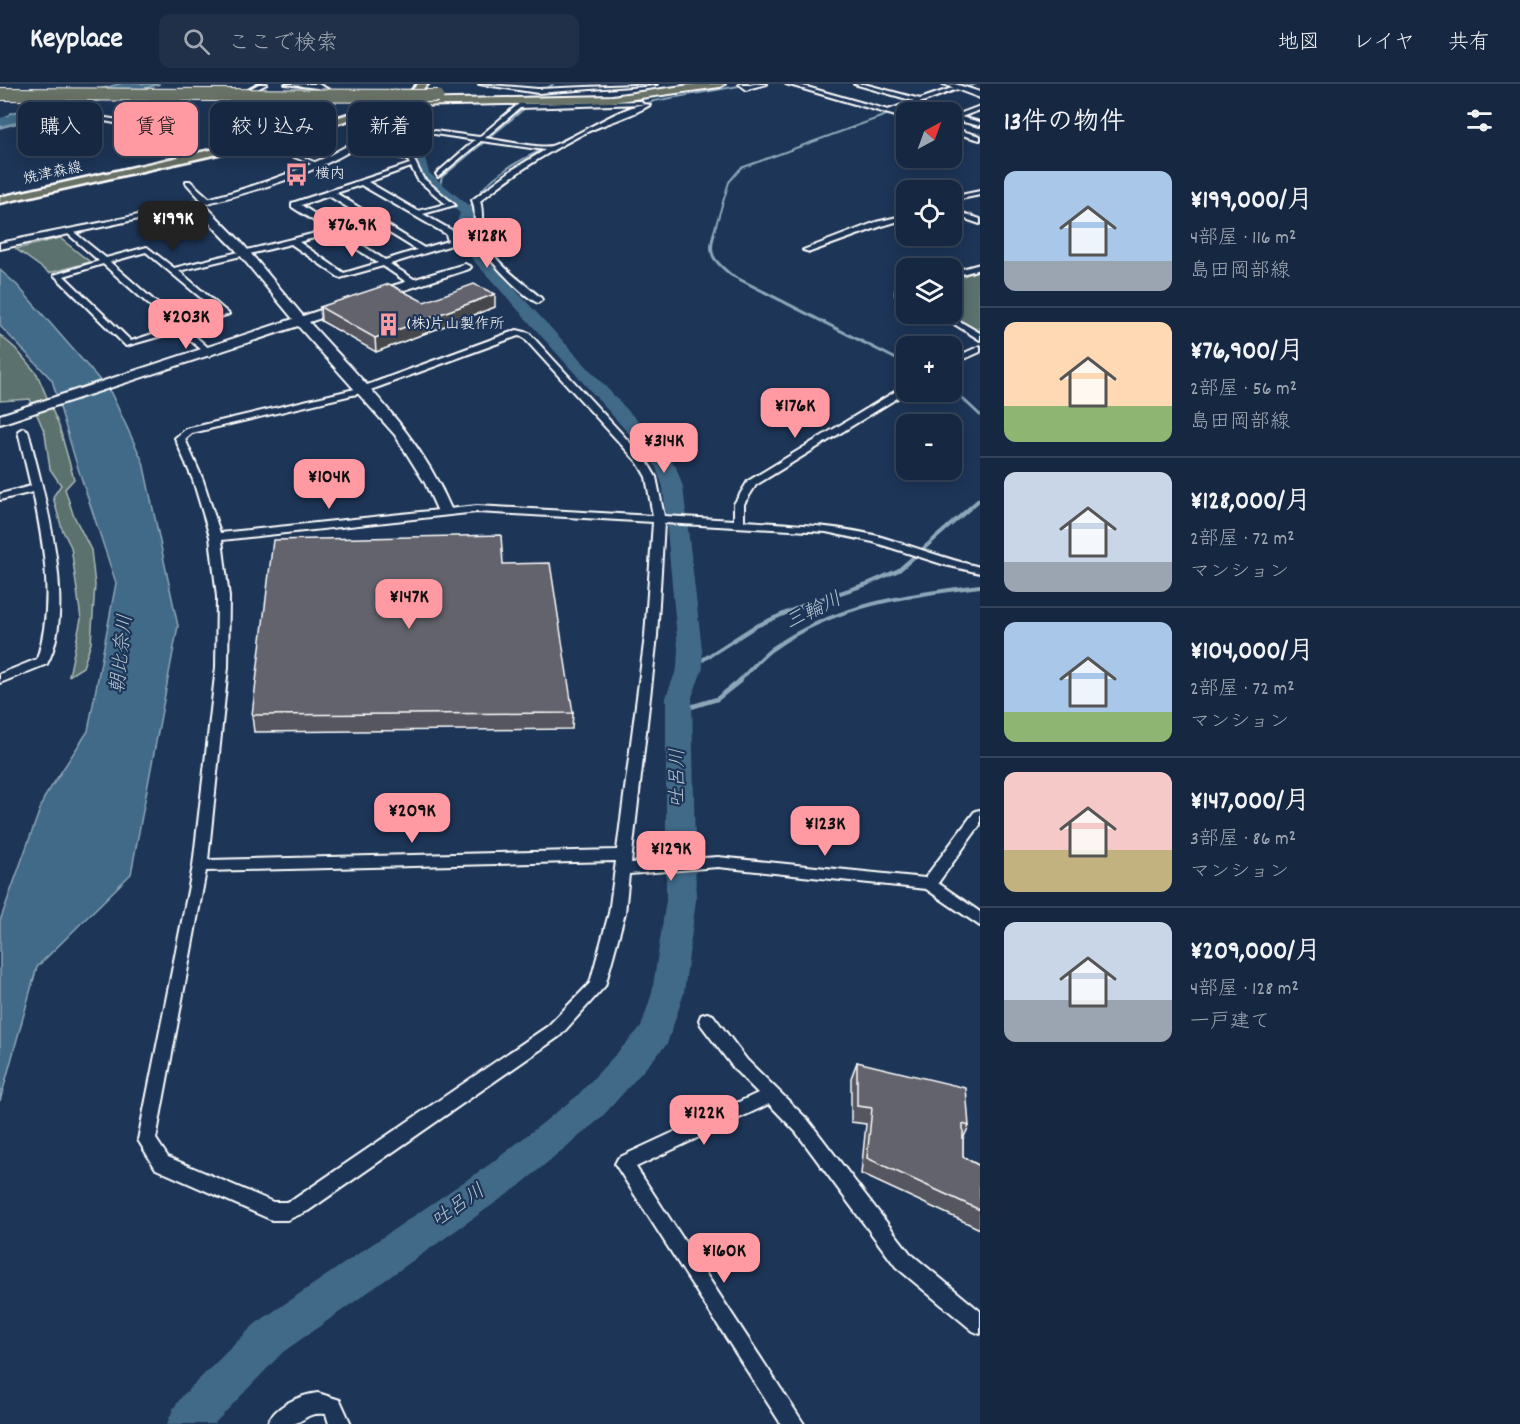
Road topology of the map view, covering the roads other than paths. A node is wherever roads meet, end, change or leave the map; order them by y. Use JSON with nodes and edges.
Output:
{"nodes":[{"id":1,"x":264,"y":84,"type":"edge"},
{"id":2,"x":288,"y":84,"type":"edge"},
{"id":3,"x":423,"y":84,"type":"edge"},
{"id":4,"x":482,"y":84,"type":"edge"},
{"id":5,"x":545,"y":84,"type":"edge"},
{"id":6,"x":654,"y":84,"type":"edge"},
{"id":7,"x":698,"y":84,"type":"edge"},
{"id":8,"x":718,"y":84,"type":"edge"},
{"id":9,"x":764,"y":84,"type":"edge"},
{"id":10,"x":789,"y":84,"type":"edge"},
{"id":11,"x":807,"y":84,"type":"edge"},
{"id":12,"x":857,"y":84,"type":"edge"},
{"id":13,"x":947,"y":84,"type":"edge"},
{"id":14,"x":745,"y":86,"type":"edge"},
{"id":15,"x":799,"y":87,"type":"junction"},
{"id":16,"x":666,"y":88,"type":"junction"},
{"id":17,"x":957,"y":88,"type":"junction"},
{"id":18,"x":536,"y":92,"type":"junction"},
{"id":19,"x":245,"y":93,"type":"junction"},
{"id":20,"x":334,"y":94,"type":"junction"},
{"id":21,"x":0,"y":95,"type":"edge"},
{"id":22,"x":980,"y":95,"type":"edge"},
{"id":23,"x":360,"y":97,"type":"junction"},
{"id":24,"x":417,"y":97,"type":"junction"},
{"id":25,"x":132,"y":100,"type":"dead end"},
{"id":26,"x":921,"y":101,"type":"junction"},
{"id":27,"x":407,"y":102,"type":"edge"},
{"id":28,"x":432,"y":103,"type":"edge"},
{"id":29,"x":980,"y":108,"type":"edge"},
{"id":30,"x":889,"y":112,"type":"junction"},
{"id":31,"x":896,"y":114,"type":"edge"},
{"id":32,"x":962,"y":115,"type":"edge"},
{"id":33,"x":102,"y":120,"type":"edge"},
{"id":34,"x":336,"y":120,"type":"edge"},
{"id":35,"x":962,"y":120,"type":"edge"},
{"id":36,"x":980,"y":124,"type":"edge"},
{"id":37,"x":432,"y":133,"type":"edge"},
{"id":38,"x":962,"y":133,"type":"edge"},
{"id":39,"x":481,"y":138,"type":"junction"},
{"id":40,"x":980,"y":138,"type":"edge"},
{"id":41,"x":550,"y":147,"type":"junction"},
{"id":42,"x":348,"y":149,"type":"edge"},
{"id":43,"x":210,"y":152,"type":"edge"},
{"id":44,"x":296,"y":156,"type":"edge"},
{"id":45,"x":404,"y":156,"type":"edge"},
{"id":46,"x":186,"y":158,"type":"junction"},
{"id":47,"x":316,"y":164,"type":"junction"},
{"id":48,"x":412,"y":165,"type":"junction"},
{"id":49,"x":438,"y":175,"type":"dead end"},
{"id":50,"x":188,"y":182,"type":"dead end"},
{"id":51,"x":362,"y":182,"type":"junction"},
{"id":52,"x":980,"y":192,"type":"edge"},
{"id":53,"x":330,"y":193,"type":"junction"},
{"id":54,"x":962,"y":196,"type":"edge"},
{"id":55,"x":0,"y":200,"type":"edge"},
{"id":56,"x":202,"y":203,"type":"junction"},
{"id":57,"x":416,"y":214,"type":"junction"},
{"id":58,"x":962,"y":215,"type":"edge"},
{"id":59,"x":896,"y":220,"type":"edge"},
{"id":60,"x":980,"y":222,"type":"edge"},
{"id":61,"x":70,"y":231,"type":"junction"},
{"id":62,"x":334,"y":231,"type":"junction"},
{"id":63,"x":294,"y":242,"type":"junction"},
{"id":64,"x":3,"y":245,"type":"edge"},
{"id":65,"x":807,"y":250,"type":"dead end"},
{"id":66,"x":423,"y":251,"type":"junction"},
{"id":67,"x":245,"y":254,"type":"junction"},
{"id":68,"x":103,"y":261,"type":"junction"},
{"id":69,"x":384,"y":264,"type":"junction"},
{"id":70,"x":980,"y":266,"type":"edge"},
{"id":71,"x":465,"y":267,"type":"dead end"},
{"id":72,"x":175,"y":270,"type":"junction"},
{"id":73,"x":962,"y":272,"type":"edge"},
{"id":74,"x":414,"y":283,"type":"junction"},
{"id":75,"x":538,"y":300,"type":"dead end"},
{"id":76,"x":301,"y":321,"type":"junction"},
{"id":77,"x":959,"y":324,"type":"edge"},
{"id":78,"x":181,"y":328,"type":"junction"},
{"id":79,"x":980,"y":337,"type":"edge"},
{"id":80,"x":980,"y":349,"type":"edge"},
{"id":81,"x":209,"y":353,"type":"junction"},
{"id":82,"x":962,"y":357,"type":"edge"},
{"id":83,"x":365,"y":389,"type":"junction"},
{"id":84,"x":896,"y":394,"type":"edge"},
{"id":85,"x":0,"y":420,"type":"edge"},
{"id":86,"x":23,"y":431,"type":"dead end"},
{"id":87,"x":38,"y":487,"type":"junction"},
{"id":88,"x":0,"y":497,"type":"edge"},
{"id":89,"x":444,"y":511,"type":"junction"},
{"id":90,"x":659,"y":519,"type":"junction"},
{"id":91,"x":739,"y":523,"type":"junction"},
{"id":92,"x":216,"y":537,"type":"junction"},
{"id":93,"x":980,"y":570,"type":"edge"},
{"id":94,"x":0,"y":679,"type":"edge"},
{"id":95,"x":980,"y":814,"type":"edge"},
{"id":96,"x":623,"y":862,"type":"junction"},
{"id":97,"x":200,"y":866,"type":"junction"},
{"id":98,"x":929,"y":884,"type":"junction"},
{"id":99,"x":980,"y":920,"type":"edge"},
{"id":100,"x":707,"y":1020,"type":"dead end"},
{"id":101,"x":769,"y":1096,"type":"junction"},
{"id":102,"x":980,"y":1324,"type":"edge"},
{"id":103,"x":278,"y":1424,"type":"edge"},
{"id":104,"x":340,"y":1424,"type":"edge"},
{"id":105,"x":793,"y":1424,"type":"edge"}],
"edges":[{"from":1,"to":19,"type":"street"},
{"from":2,"to":20,"type":"street"},
{"from":3,"to":24,"type":"main road"},
{"from":4,"to":18,"type":"street"},
{"from":5,"to":18,"type":"street"},
{"from":6,"to":18,"type":"street"},
{"from":7,"to":16,"type":"highway"},
{"from":8,"to":24,"type":"highway"},
{"from":8,"to":28,"type":"highway"},
{"from":9,"to":14,"type":"street"},
{"from":10,"to":15,"type":"street"},
{"from":11,"to":15,"type":"street"},
{"from":12,"to":26,"type":"street"},
{"from":13,"to":17,"type":"street"},
{"from":15,"to":30,"type":"street"},
{"from":16,"to":21,"type":"highway","bridge":true},
{"from":16,"to":24,"type":"highway"},
{"from":17,"to":22,"type":"street"},
{"from":17,"to":26,"type":"street"},
{"from":19,"to":20,"type":"street"},
{"from":19,"to":21,"type":"street","bridge":true},
{"from":20,"to":23,"type":"street"},
{"from":21,"to":24,"type":"highway","bridge":true},
{"from":23,"to":24,"type":"main road"},
{"from":23,"to":25,"type":"street"},
{"from":23,"to":34,"type":"main road","name":"焼津森線"},
{"from":24,"to":27,"type":"street"},
{"from":26,"to":30,"type":"street"},
{"from":29,"to":32,"type":"street"},
{"from":30,"to":31,"type":"street"},
{"from":33,"to":46,"type":"street"},
{"from":35,"to":36,"type":"street"},
{"from":37,"to":39,"type":"street"},
{"from":38,"to":40,"type":"street"},
{"from":39,"to":41,"type":"street"},
{"from":39,"to":41,"type":"street"},
{"from":39,"to":49,"type":"street"},
{"from":41,"to":75,"type":"street"},
{"from":42,"to":47,"type":"street"},
{"from":43,"to":46,"type":"main road","name":"焼津森線"},
{"from":44,"to":47,"type":"street"},
{"from":45,"to":48,"type":"street"},
{"from":46,"to":55,"type":"main road","name":"焼津森線"},
{"from":47,"to":56,"type":"street"},
{"from":48,"to":51,"type":"street"},
{"from":48,"to":57,"type":"street"},
{"from":50,"to":56,"type":"street"},
{"from":51,"to":53,"type":"street"},
{"from":51,"to":57,"type":"street"},
{"from":52,"to":54,"type":"street"},
{"from":53,"to":62,"type":"street"},
{"from":53,"to":66,"type":"street"},
{"from":56,"to":61,"type":"street"},
{"from":56,"to":67,"type":"street"},
{"from":57,"to":66,"type":"street"},
{"from":58,"to":60,"type":"street"},
{"from":59,"to":65,"type":"street"},
{"from":61,"to":64,"type":"street"},
{"from":61,"to":68,"type":"street"},
{"from":62,"to":63,"type":"street"},
{"from":62,"to":69,"type":"street"},
{"from":63,"to":67,"type":"street"},
{"from":63,"to":69,"type":"street"},
{"from":66,"to":69,"type":"street"},
{"from":67,"to":72,"type":"street"},
{"from":67,"to":76,"type":"street"},
{"from":68,"to":72,"type":"street"},
{"from":68,"to":78,"type":"street"},
{"from":68,"to":78,"type":"street"},
{"from":69,"to":74,"type":"street"},
{"from":70,"to":73,"type":"street"},
{"from":71,"to":74,"type":"street"},
{"from":72,"to":78,"type":"street"},
{"from":74,"to":76,"type":"street"},
{"from":76,"to":81,"type":"street"},
{"from":76,"to":83,"type":"street"},
{"from":77,"to":79,"type":"street"},
{"from":78,"to":81,"type":"street"},
{"from":80,"to":82,"type":"street"},
{"from":81,"to":85,"type":"street"},
{"from":83,"to":89,"type":"street"},
{"from":83,"to":90,"type":"street"},
{"from":83,"to":92,"type":"street"},
{"from":84,"to":91,"type":"street"},
{"from":86,"to":87,"type":"street"},
{"from":87,"to":88,"type":"street"},
{"from":87,"to":94,"type":"street"},
{"from":89,"to":90,"type":"street"},
{"from":89,"to":92,"type":"street"},
{"from":90,"to":91,"type":"street"},
{"from":90,"to":96,"type":"street"},
{"from":91,"to":93,"type":"street"},
{"from":92,"to":97,"type":"street"},
{"from":95,"to":98,"type":"street"},
{"from":96,"to":97,"type":"street"},
{"from":96,"to":97,"type":"street"},
{"from":96,"to":98,"type":"street"},
{"from":98,"to":99,"type":"street"},
{"from":100,"to":101,"type":"street"},
{"from":101,"to":102,"type":"street"},
{"from":101,"to":105,"type":"street"},
{"from":103,"to":104,"type":"street"}]}
